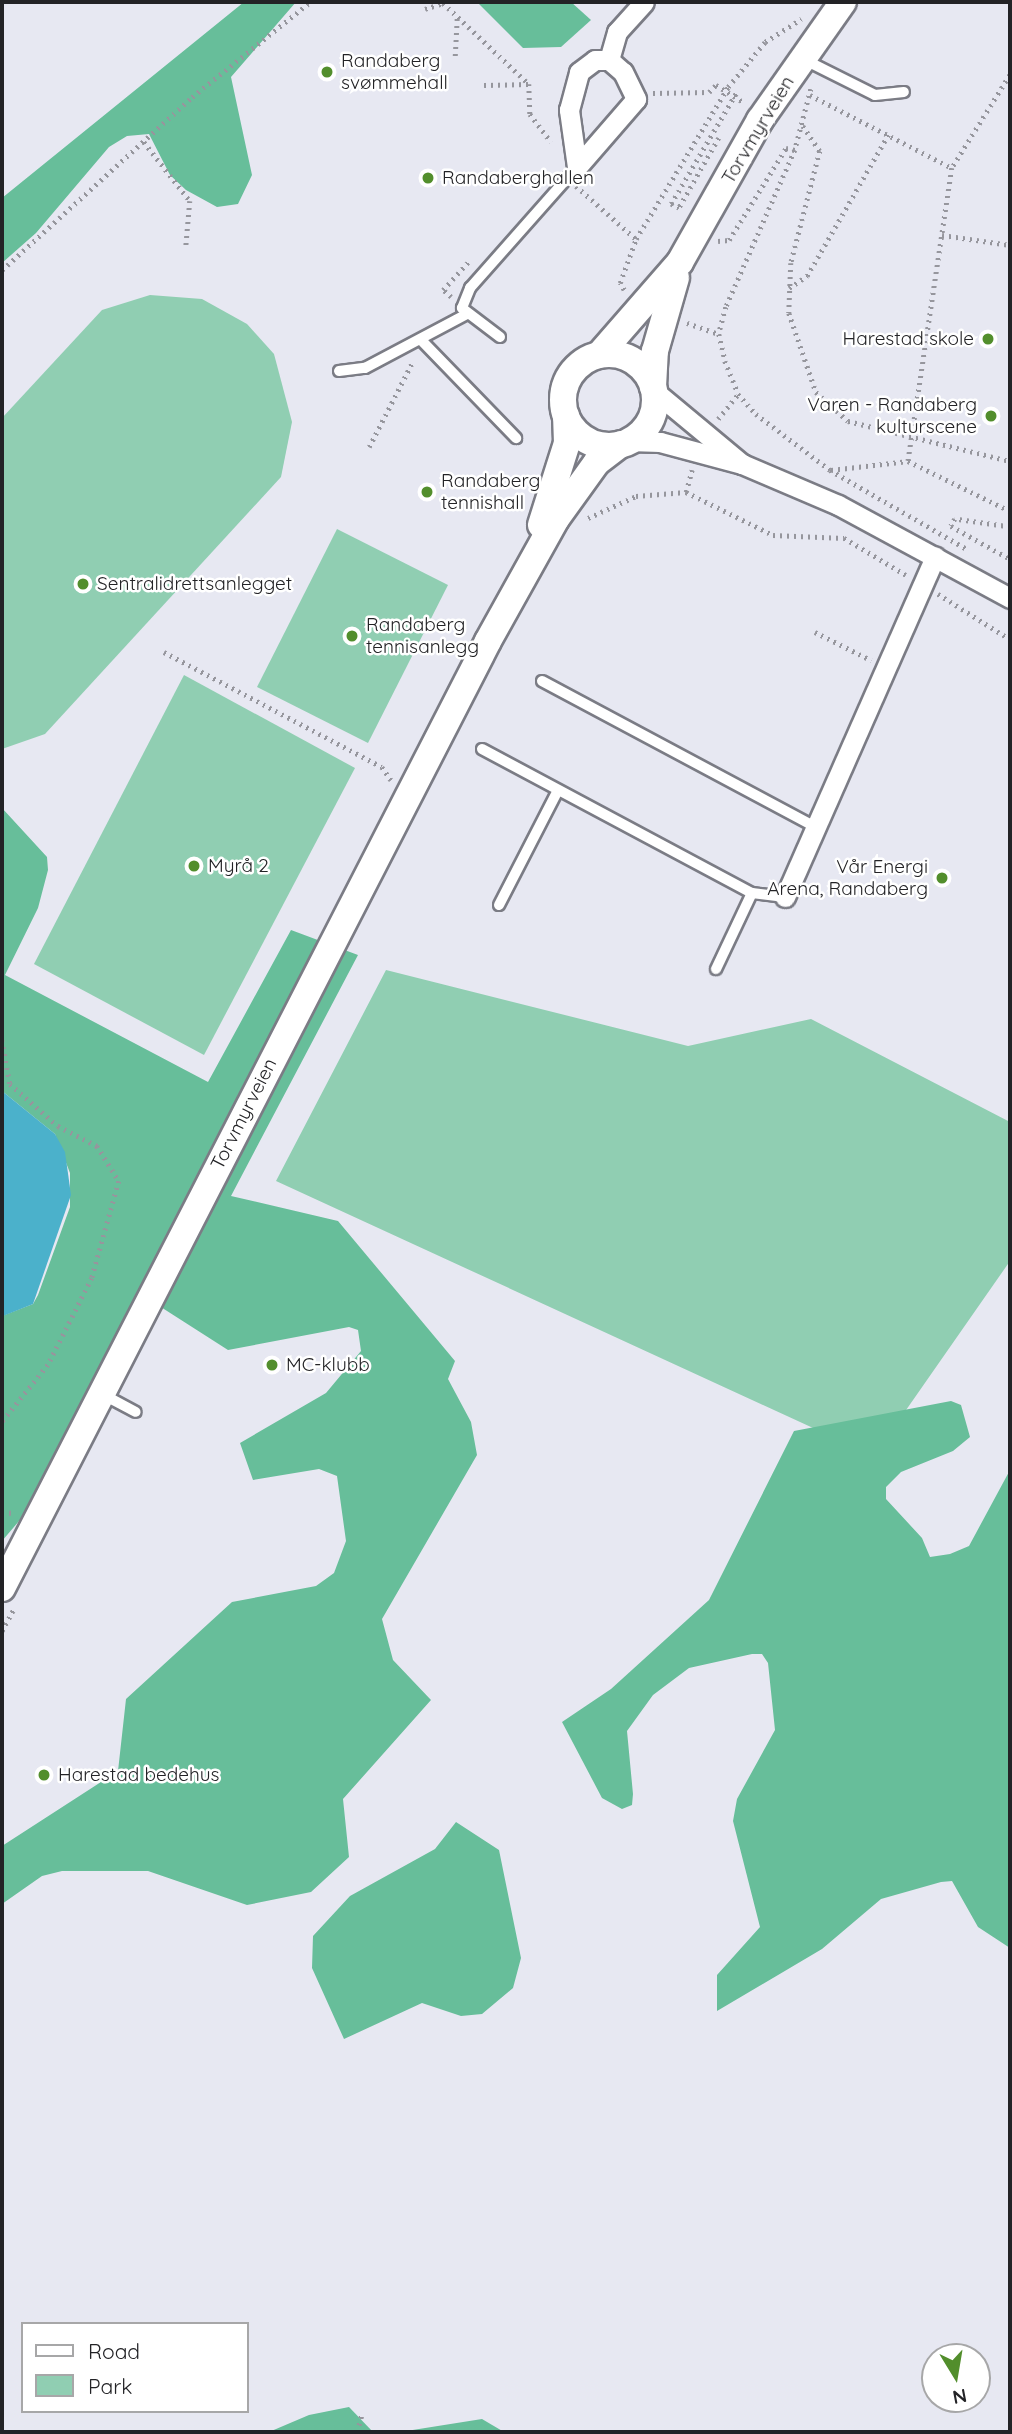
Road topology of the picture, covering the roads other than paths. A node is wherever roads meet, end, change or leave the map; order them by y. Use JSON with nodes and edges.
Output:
{"nodes":[{"id":1,"x":644,"y":2,"type":"edge"},
{"id":2,"x":843,"y":2,"type":"edge"},
{"id":3,"x":610,"y":60,"type":"junction"},
{"id":4,"x":809,"y":63,"type":"junction"},
{"id":5,"x":904,"y":92,"type":"dead end"},
{"id":6,"x":572,"y":172,"type":"junction"},
{"id":7,"x":680,"y":262,"type":"junction"},
{"id":8,"x":464,"y":311,"type":"junction"},
{"id":9,"x":500,"y":337,"type":"dead end"},
{"id":10,"x":423,"y":342,"type":"junction"},
{"id":11,"x":599,"y":355,"type":"junction"},
{"id":12,"x":339,"y":372,"type":"dead end"},
{"id":13,"x":654,"y":389,"type":"junction"},
{"id":14,"x":566,"y":416,"type":"junction"},
{"id":15,"x":516,"y":438,"type":"dead end"},
{"id":16,"x":625,"y":442,"type":"junction"},
{"id":17,"x":742,"y":464,"type":"junction"},
{"id":18,"x":935,"y":557,"type":"junction"},
{"id":19,"x":1010,"y":598,"type":"edge"},
{"id":20,"x":488,"y":641,"type":"junction"},
{"id":21,"x":542,"y":681,"type":"dead end"},
{"id":22,"x":482,"y":749,"type":"dead end"},
{"id":23,"x":558,"y":790,"type":"junction"},
{"id":24,"x":812,"y":825,"type":"junction"},
{"id":25,"x":752,"y":893,"type":"junction"},
{"id":26,"x":785,"y":897,"type":"joint"},
{"id":27,"x":499,"y":905,"type":"dead end"},
{"id":28,"x":716,"y":969,"type":"dead end"},
{"id":29,"x":101,"y":1394,"type":"junction"},
{"id":30,"x":136,"y":1412,"type":"dead end"},
{"id":31,"x":2,"y":1588,"type":"edge"}],
"edges":[{"from":1,"to":3,"type":"street"},
{"from":2,"to":4,"type":"main road","name":"Torvmyrveien"},
{"from":3,"to":6,"type":"street"},
{"from":3,"to":6,"type":"street"},
{"from":4,"to":5,"type":"lane"},
{"from":4,"to":7,"type":"main road","name":"Torvmyrveien"},
{"from":6,"to":8,"type":"lane"},
{"from":7,"to":11,"type":"main road","name":"Torvmyrveien"},
{"from":7,"to":13,"type":"main road","name":"Torvmyrveien"},
{"from":8,"to":9,"type":"lane"},
{"from":8,"to":10,"type":"lane"},
{"from":10,"to":12,"type":"lane"},
{"from":10,"to":15,"type":"lane"},
{"from":11,"to":13,"type":"main road"},
{"from":11,"to":14,"type":"main road"},
{"from":13,"to":16,"type":"main road"},
{"from":13,"to":17,"type":"street"},
{"from":14,"to":16,"type":"main road"},
{"from":14,"to":20,"type":"main road","name":"Torvmyrveien"},
{"from":16,"to":17,"type":"street"},
{"from":16,"to":20,"type":"main road","name":"Torvmyrveien"},
{"from":17,"to":18,"type":"street"},
{"from":18,"to":19,"type":"street"},
{"from":18,"to":24,"type":"street"},
{"from":20,"to":29,"type":"main road","name":"Torvmyrveien"},
{"from":21,"to":24,"type":"lane"},
{"from":22,"to":23,"type":"lane"},
{"from":23,"to":25,"type":"lane"},
{"from":23,"to":27,"type":"lane"},
{"from":24,"to":26,"type":"street"},
{"from":25,"to":26,"type":"lane"},
{"from":25,"to":28,"type":"lane"},
{"from":29,"to":30,"type":"lane"},
{"from":29,"to":31,"type":"main road","name":"Torvmyrveien"}]}
